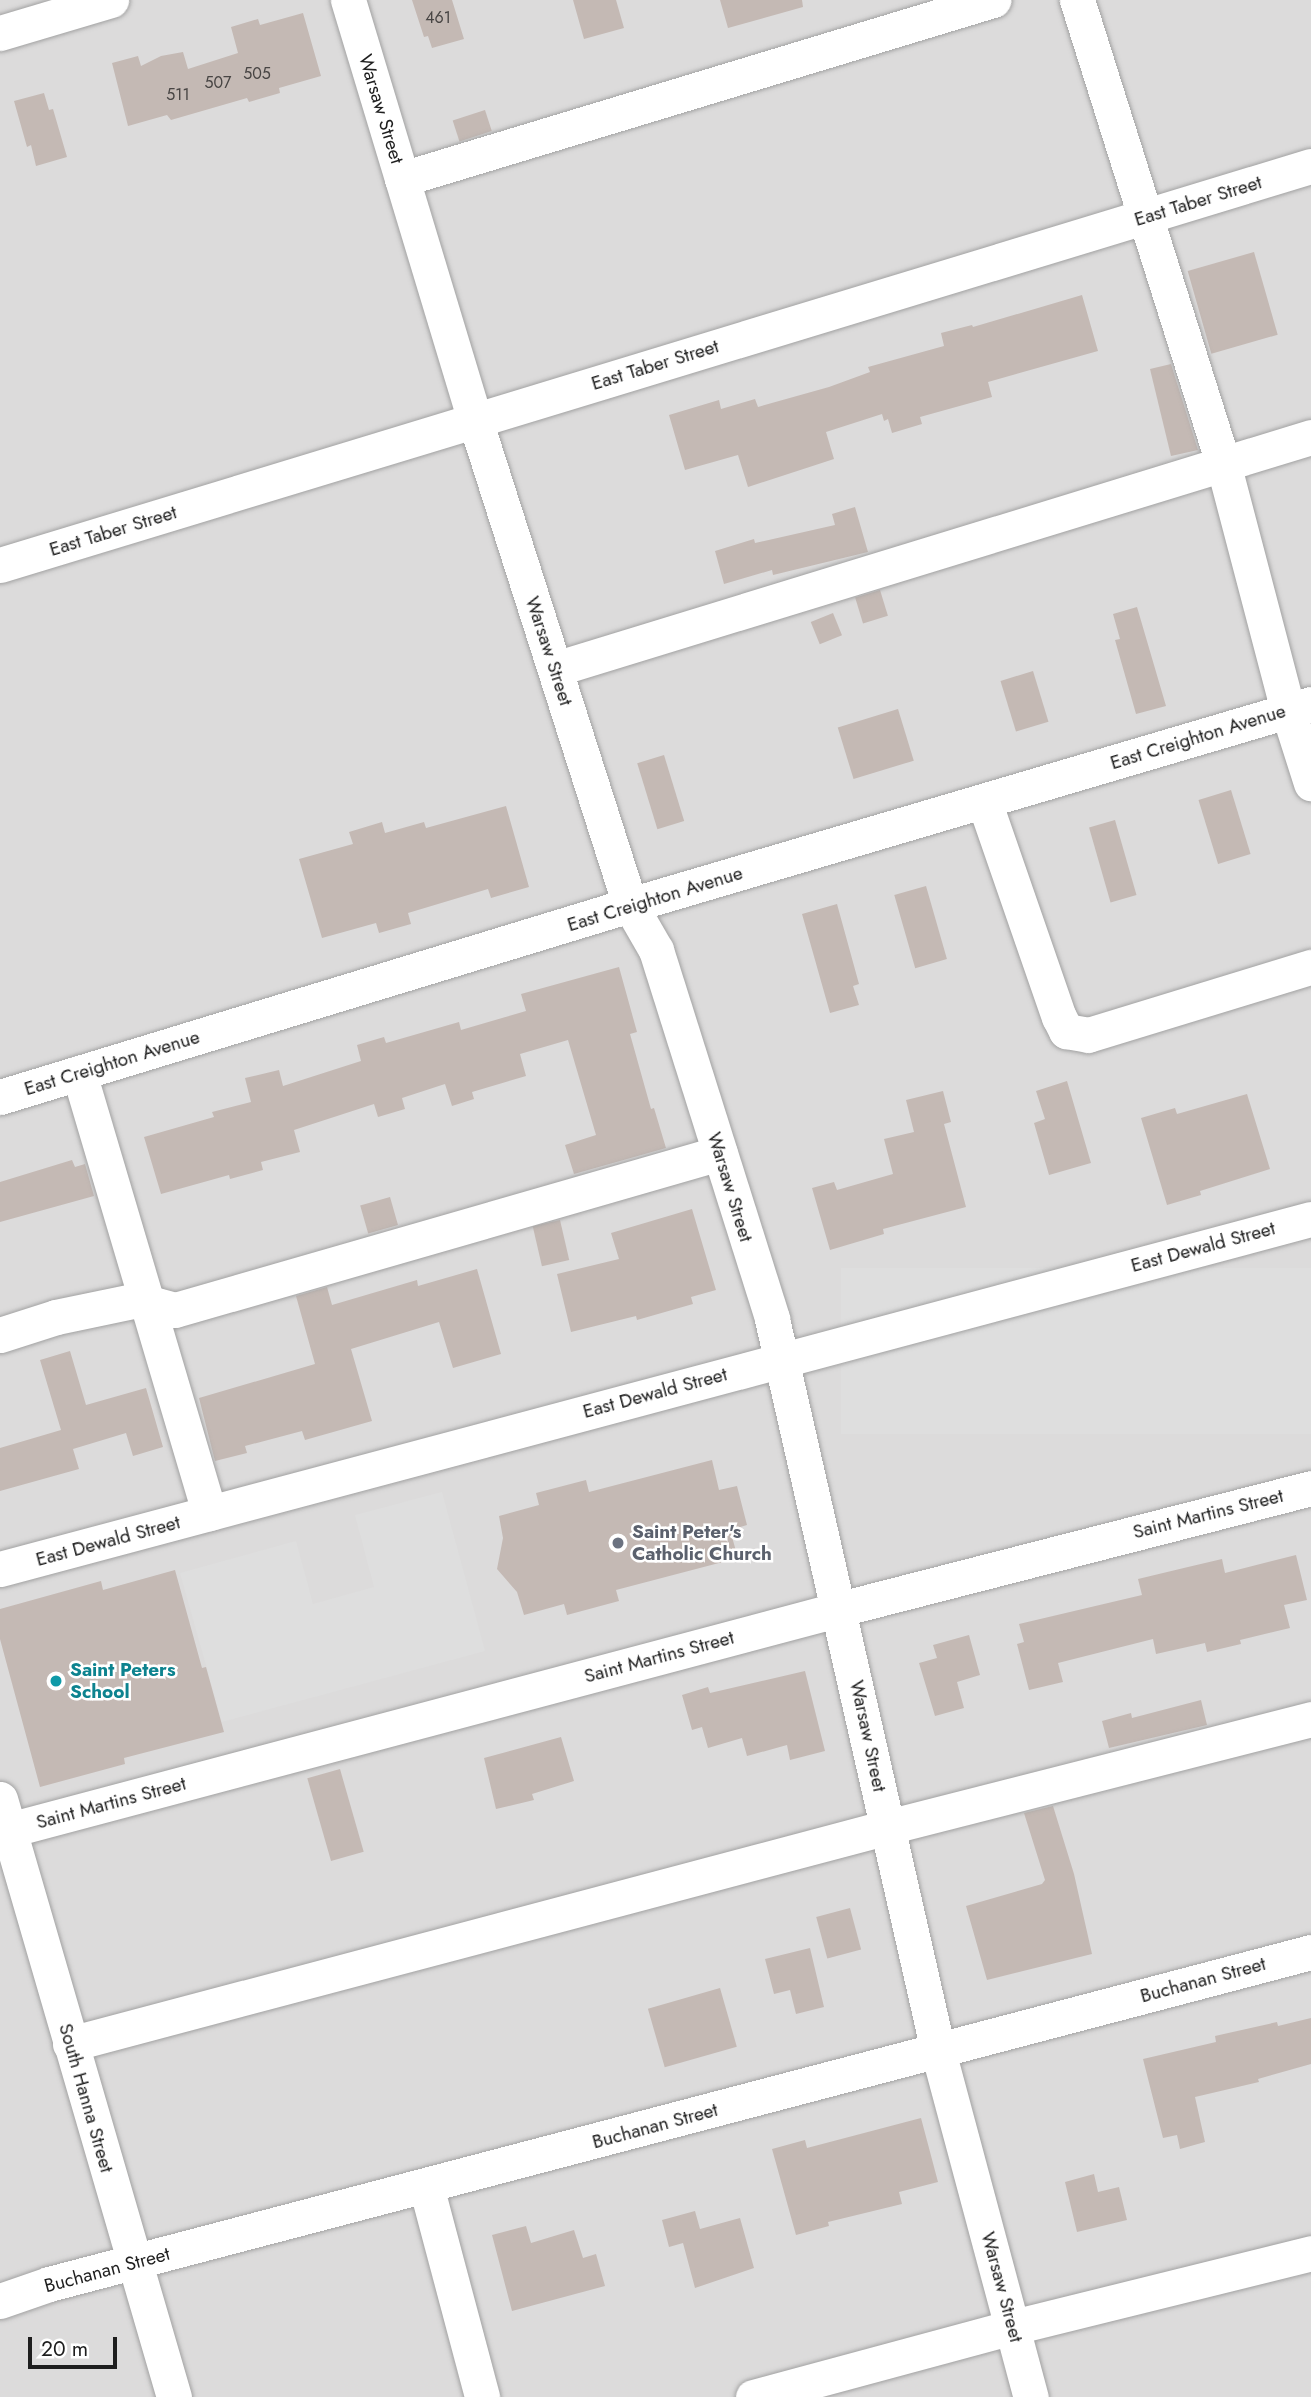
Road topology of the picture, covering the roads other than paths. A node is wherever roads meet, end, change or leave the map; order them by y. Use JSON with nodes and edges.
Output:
{"nodes":[{"id":1,"x":111,"y":0,"type":"edge"},
{"id":2,"x":348,"y":0,"type":"edge"},
{"id":3,"x":993,"y":0,"type":"edge"},
{"id":4,"x":1077,"y":0,"type":"edge"},
{"id":5,"x":36,"y":11,"type":"edge"},
{"id":6,"x":0,"y":33,"type":"edge"},
{"id":7,"x":1311,"y":166,"type":"edge"},
{"id":8,"x":402,"y":179,"type":"junction"},
{"id":9,"x":1143,"y":217,"type":"junction"},
{"id":10,"x":475,"y":420,"type":"junction"},
{"id":11,"x":1311,"y":437,"type":"edge"},
{"id":12,"x":1223,"y":463,"type":"junction"},
{"id":13,"x":0,"y":565,"type":"edge"},
{"id":14,"x":555,"y":669,"type":"junction"},
{"id":15,"x":1300,"y":707,"type":"edge"},
{"id":16,"x":1311,"y":783,"type":"edge"},
{"id":17,"x":984,"y":801,"type":"junction"},
{"id":18,"x":631,"y":905,"type":"junction"},
{"id":19,"x":1311,"y":967,"type":"edge"},
{"id":20,"x":79,"y":1073,"type":"junction"},
{"id":21,"x":0,"y":1097,"type":"edge"},
{"id":22,"x":720,"y":1153,"type":"junction"},
{"id":23,"x":1311,"y":1219,"type":"edge"},
{"id":24,"x":147,"y":1303,"type":"junction"},
{"id":25,"x":0,"y":1335,"type":"edge"},
{"id":26,"x":781,"y":1360,"type":"junction"},
{"id":27,"x":1311,"y":1488,"type":"edge"},
{"id":28,"x":209,"y":1513,"type":"junction"},
{"id":29,"x":0,"y":1569,"type":"edge"},
{"id":30,"x":840,"y":1609,"type":"junction"},
{"id":31,"x":1311,"y":1719,"type":"edge"},
{"id":32,"x":3,"y":1813,"type":"edge"},
{"id":33,"x":888,"y":1827,"type":"junction"},
{"id":34,"x":1311,"y":1952,"type":"edge"},
{"id":35,"x":70,"y":2044,"type":"junction"},
{"id":36,"x":938,"y":2051,"type":"junction"},
{"id":37,"x":426,"y":2186,"type":"junction"},
{"id":38,"x":1311,"y":2253,"type":"edge"},
{"id":39,"x":134,"y":2263,"type":"junction"},
{"id":40,"x":0,"y":2301,"type":"edge"},
{"id":41,"x":1013,"y":2327,"type":"junction"},
{"id":42,"x":174,"y":2397,"type":"edge"},
{"id":43,"x":482,"y":2397,"type":"edge"},
{"id":44,"x":753,"y":2397,"type":"edge"},
{"id":45,"x":1031,"y":2397,"type":"edge"}],
"edges":[{"from":1,"to":5,"type":"street"},
{"from":2,"to":8,"type":"street","name":"Warsaw Street"},
{"from":3,"to":8,"type":"street"},
{"from":4,"to":9,"type":"street"},
{"from":5,"to":6,"type":"street"},
{"from":7,"to":9,"type":"street","name":"East Taber Street"},
{"from":8,"to":10,"type":"street","name":"Warsaw Street"},
{"from":9,"to":10,"type":"street","name":"East Taber Street"},
{"from":9,"to":12,"type":"street"},
{"from":10,"to":13,"type":"street","name":"East Taber Street"},
{"from":10,"to":14,"type":"street","name":"Warsaw Street"},
{"from":11,"to":12,"type":"street"},
{"from":12,"to":14,"type":"street"},
{"from":12,"to":15,"type":"street"},
{"from":14,"to":18,"type":"street","name":"Warsaw Street"},
{"from":15,"to":16,"type":"street"},
{"from":15,"to":17,"type":"street","name":"East Creighton Avenue"},
{"from":17,"to":18,"type":"street","name":"East Creighton Avenue"},
{"from":17,"to":19,"type":"street"},
{"from":18,"to":20,"type":"street","name":"East Creighton Avenue"},
{"from":18,"to":22,"type":"street","name":"Warsaw Street"},
{"from":20,"to":21,"type":"street","name":"East Creighton Avenue"},
{"from":20,"to":24,"type":"street"},
{"from":22,"to":24,"type":"street"},
{"from":22,"to":26,"type":"street","name":"Warsaw Street"},
{"from":23,"to":26,"type":"street","name":"East Dewald Street"},
{"from":24,"to":25,"type":"street"},
{"from":24,"to":28,"type":"street"},
{"from":26,"to":28,"type":"street","name":"East Dewald Street"},
{"from":26,"to":30,"type":"street","name":"Warsaw Street"},
{"from":27,"to":30,"type":"street","name":"Saint Martins Street"},
{"from":28,"to":29,"type":"street","name":"East Dewald Street"},
{"from":30,"to":32,"type":"street","name":"Saint Martins Street"},
{"from":30,"to":33,"type":"street","name":"Warsaw Street"},
{"from":31,"to":33,"type":"street"},
{"from":32,"to":35,"type":"street","name":"South Hanna Street"},
{"from":33,"to":35,"type":"street"},
{"from":33,"to":36,"type":"street","name":"Warsaw Street"},
{"from":34,"to":36,"type":"street","name":"Buchanan Street"},
{"from":35,"to":39,"type":"street","name":"South Hanna Street"},
{"from":36,"to":37,"type":"street","name":"Buchanan Street"},
{"from":36,"to":41,"type":"street","name":"Warsaw Street"},
{"from":37,"to":39,"type":"street","name":"Buchanan Street"},
{"from":37,"to":43,"type":"street"},
{"from":38,"to":41,"type":"street"},
{"from":39,"to":40,"type":"street","name":"Buchanan Street"},
{"from":39,"to":42,"type":"street","name":"South Hanna Street"},
{"from":41,"to":44,"type":"street"},
{"from":41,"to":45,"type":"street","name":"Warsaw Street"}]}
